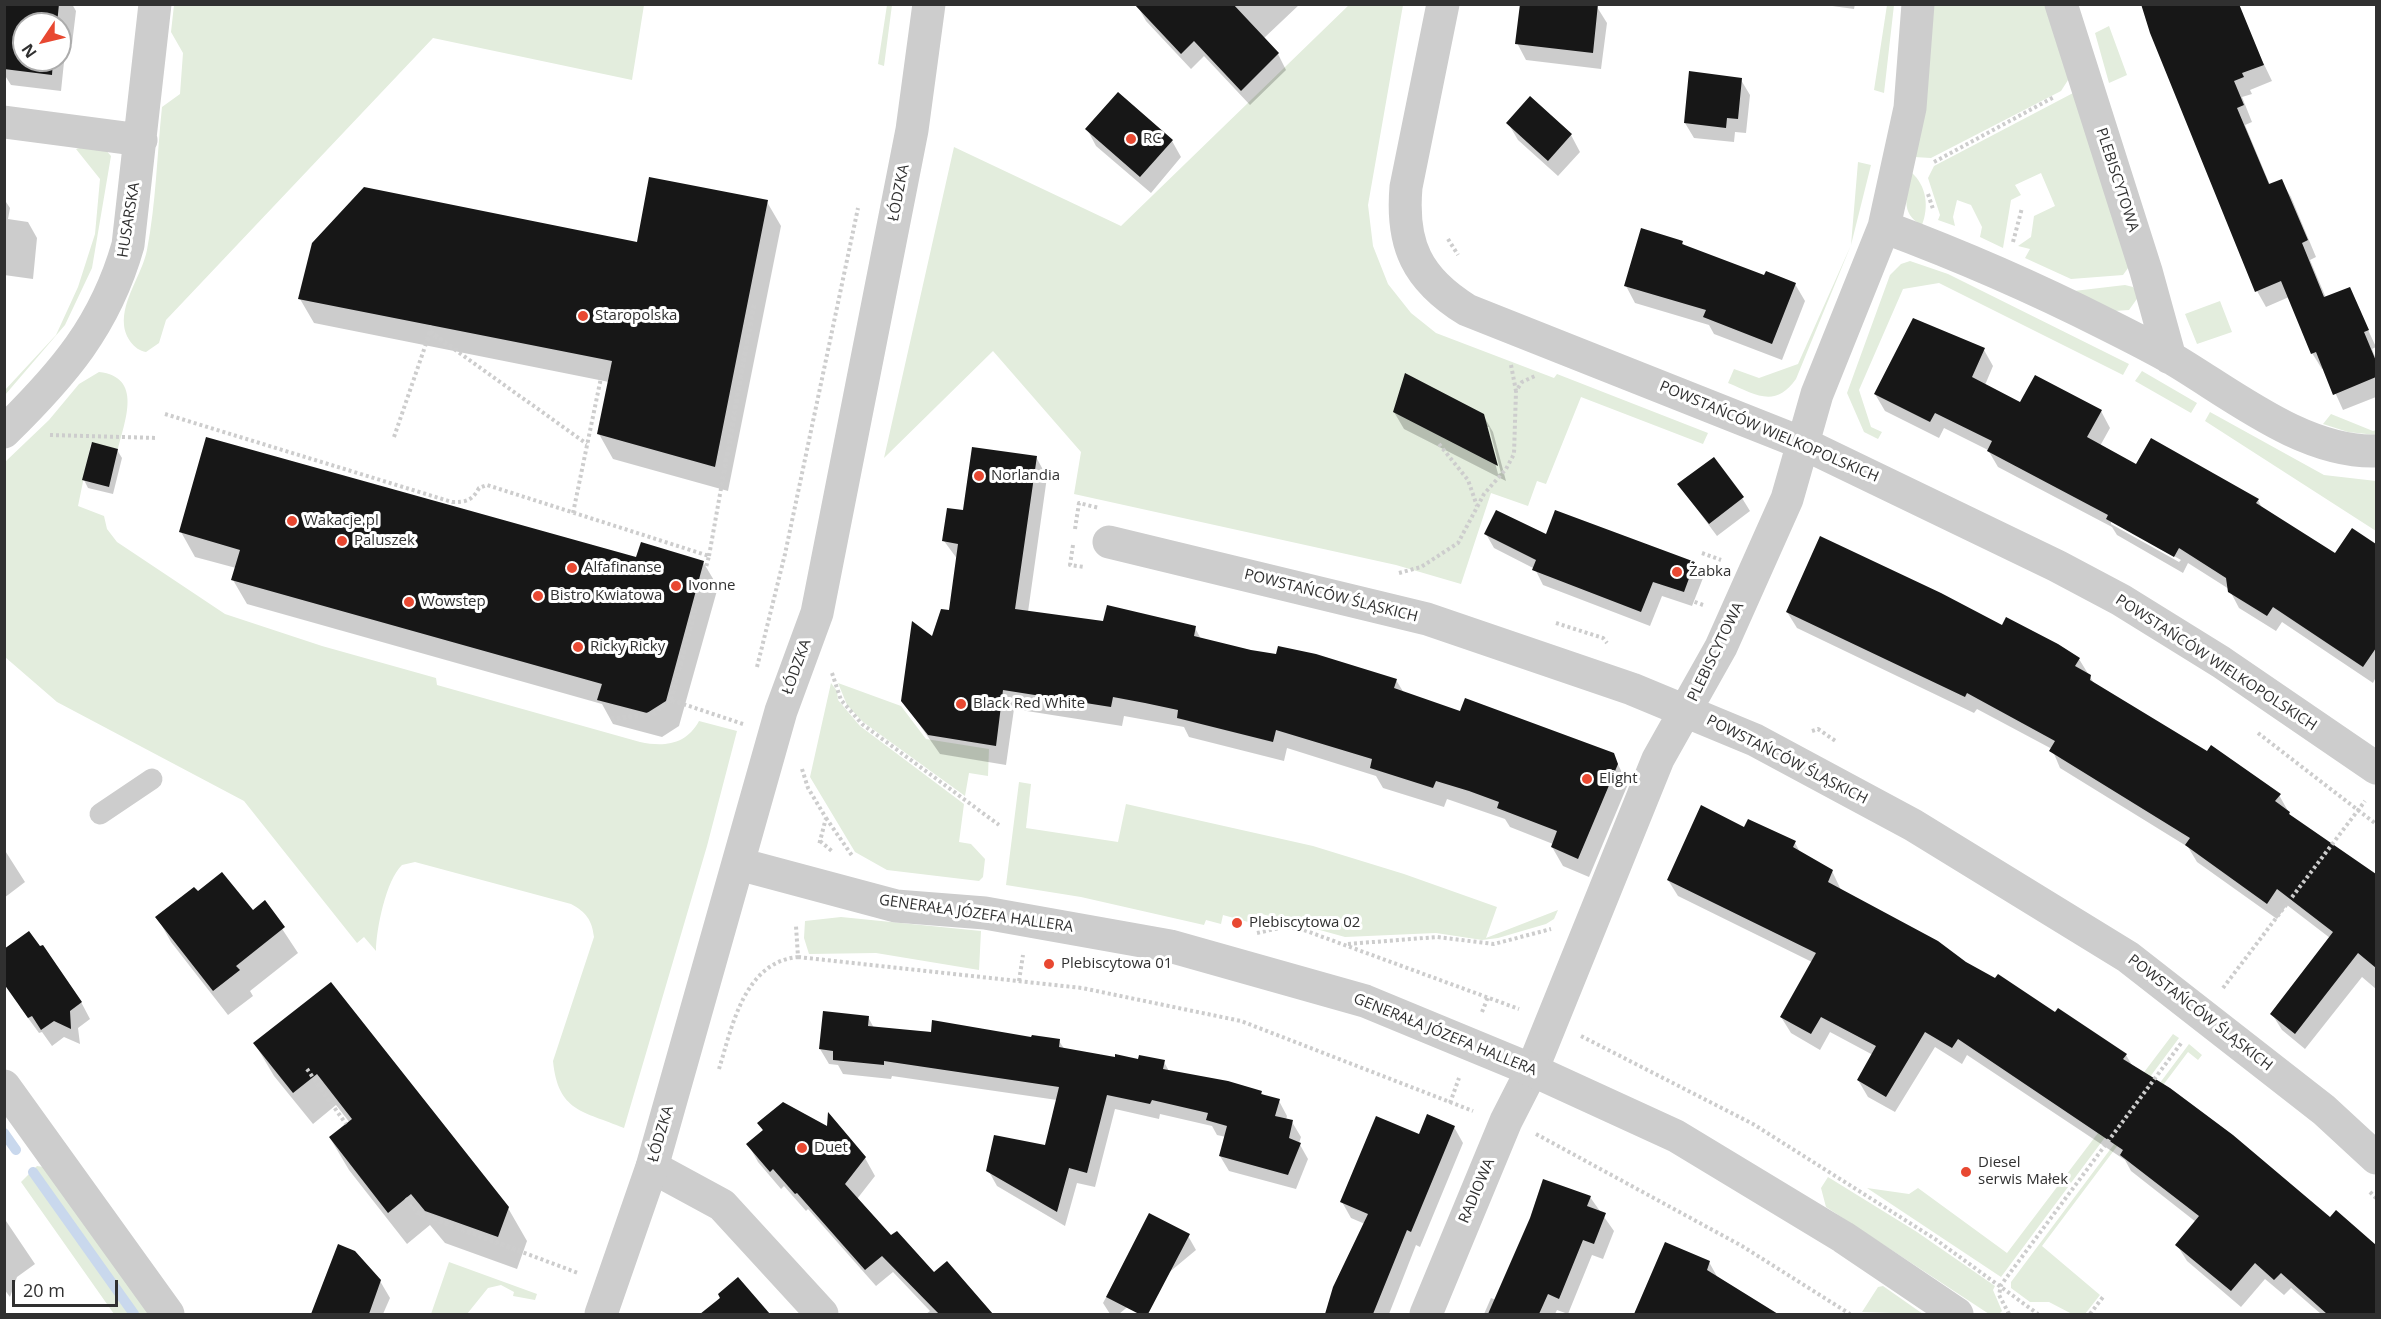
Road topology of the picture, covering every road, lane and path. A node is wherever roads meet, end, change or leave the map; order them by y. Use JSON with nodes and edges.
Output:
{"nodes":[{"id":1,"x":155,"y":4,"type":"edge"},
{"id":2,"x":929,"y":4,"type":"edge"},
{"id":3,"x":1443,"y":4,"type":"edge"},
{"id":4,"x":1918,"y":4,"type":"edge"},
{"id":5,"x":2061,"y":4,"type":"edge"},
{"id":6,"x":2063,"y":93,"type":"dead end"},
{"id":7,"x":4,"y":122,"type":"edge"},
{"id":8,"x":141,"y":140,"type":"junction"},
{"id":9,"x":1931,"y":164,"type":"dead end"},
{"id":10,"x":1927,"y":192,"type":"dead end"},
{"id":11,"x":860,"y":201,"type":"dead end"},
{"id":12,"x":2022,"y":208,"type":"dead end"},
{"id":13,"x":1934,"y":214,"type":"dead end"},
{"id":14,"x":1884,"y":227,"type":"junction"},
{"id":15,"x":1446,"y":235,"type":"dead end"},
{"id":16,"x":2012,"y":245,"type":"dead end"},
{"id":17,"x":1463,"y":262,"type":"dead end"},
{"id":18,"x":754,"y":303,"type":"dead end"},
{"id":19,"x":432,"y":326,"type":"dead end"},
{"id":20,"x":430,"y":332,"type":"junction"},
{"id":21,"x":2170,"y":358,"type":"junction"},
{"id":22,"x":603,"y":368,"type":"dead end"},
{"id":23,"x":1516,"y":391,"type":"dead end"},
{"id":24,"x":165,"y":414,"type":"dead end"},
{"id":25,"x":4,"y":432,"type":"edge"},
{"id":26,"x":40,"y":435,"type":"dead end"},
{"id":27,"x":394,"y":437,"type":"dead end"},
{"id":28,"x":157,"y":438,"type":"dead end"},
{"id":29,"x":1802,"y":443,"type":"junction"},
{"id":30,"x":587,"y":444,"type":"junction"},
{"id":31,"x":1439,"y":444,"type":"dead end"},
{"id":32,"x":2376,"y":451,"type":"edge"},
{"id":33,"x":1478,"y":507,"type":"junction"},
{"id":34,"x":1102,"y":509,"type":"dead end"},
{"id":35,"x":573,"y":513,"type":"junction"},
{"id":36,"x":1702,"y":553,"type":"dead end"},
{"id":37,"x":1101,"y":555,"type":"joint"},
{"id":38,"x":709,"y":556,"type":"junction"},
{"id":39,"x":1724,"y":562,"type":"dead end"},
{"id":40,"x":1399,"y":573,"type":"junction"},
{"id":41,"x":1410,"y":577,"type":"dead end"},
{"id":42,"x":1391,"y":578,"type":"dead end"},
{"id":43,"x":1658,"y":585,"type":"dead end"},
{"id":44,"x":1706,"y":606,"type":"dead end"},
{"id":45,"x":1546,"y":620,"type":"dead end"},
{"id":46,"x":1609,"y":647,"type":"dead end"},
{"id":47,"x":830,"y":668,"type":"dead end"},
{"id":48,"x":757,"y":669,"type":"dead end"},
{"id":49,"x":671,"y":700,"type":"junction"},
{"id":50,"x":1687,"y":710,"type":"junction"},
{"id":51,"x":746,"y":714,"type":"dead end"},
{"id":52,"x":611,"y":719,"type":"dead end"},
{"id":53,"x":743,"y":724,"type":"junction"},
{"id":54,"x":1810,"y":731,"type":"dead end"},
{"id":55,"x":741,"y":735,"type":"dead end"},
{"id":56,"x":1848,"y":748,"type":"dead end"},
{"id":57,"x":2376,"y":768,"type":"edge"},
{"id":58,"x":152,"y":779,"type":"dead end"},
{"id":59,"x":2358,"y":810,"type":"dead end"},
{"id":60,"x":100,"y":814,"type":"dead end"},
{"id":61,"x":999,"y":825,"type":"dead end"},
{"id":62,"x":739,"y":864,"type":"junction"},
{"id":63,"x":796,"y":926,"type":"dead end"},
{"id":64,"x":1557,"y":927,"type":"dead end"},
{"id":65,"x":1344,"y":944,"type":"dead end"},
{"id":66,"x":798,"y":957,"type":"junction"},
{"id":67,"x":2214,"y":980,"type":"dead end"},
{"id":68,"x":2223,"y":988,"type":"junction"},
{"id":69,"x":2232,"y":994,"type":"dead end"},
{"id":70,"x":1578,"y":1035,"type":"dead end"},
{"id":71,"x":2185,"y":1038,"type":"dead end"},
{"id":72,"x":307,"y":1069,"type":"dead end"},
{"id":73,"x":719,"y":1070,"type":"dead end"},
{"id":74,"x":1532,"y":1070,"type":"junction"},
{"id":75,"x":4,"y":1086,"type":"edge"},
{"id":76,"x":1506,"y":1121,"type":"junction"},
{"id":77,"x":346,"y":1124,"type":"dead end"},
{"id":78,"x":2376,"y":1158,"type":"edge"},
{"id":79,"x":652,"y":1167,"type":"junction"},
{"id":80,"x":2367,"y":1190,"type":"dead end"},
{"id":81,"x":406,"y":1198,"type":"dead end"},
{"id":82,"x":2376,"y":1198,"type":"edge"},
{"id":83,"x":584,"y":1276,"type":"dead end"},
{"id":84,"x":2001,"y":1285,"type":"junction"},
{"id":85,"x":2103,"y":1297,"type":"dead end"},
{"id":86,"x":168,"y":1314,"type":"edge"},
{"id":87,"x":601,"y":1314,"type":"edge"},
{"id":88,"x":822,"y":1314,"type":"edge"},
{"id":89,"x":1426,"y":1314,"type":"edge"},
{"id":90,"x":1850,"y":1314,"type":"edge"},
{"id":91,"x":1957,"y":1314,"type":"edge"},
{"id":92,"x":2009,"y":1314,"type":"edge"},
{"id":93,"x":2038,"y":1314,"type":"edge"},
{"id":94,"x":2090,"y":1314,"type":"edge"}],
"edges":[{"from":1,"to":8,"type":"street","name":"HUSARSKA"},
{"from":2,"to":62,"type":"street","name":"ŁÓDZKA"},
{"from":3,"to":29,"type":"street","name":"POWSTAŃCÓW WIELKOPOLSKICH"},
{"from":4,"to":14,"type":"street","name":"PLEBISCYTOWA"},
{"from":5,"to":21,"type":"street","name":"PLEBISCYTOWA"},
{"from":6,"to":9,"type":"path"},
{"from":7,"to":8,"type":"street"},
{"from":8,"to":25,"type":"street","name":"HUSARSKA"},
{"from":10,"to":13,"type":"path"},
{"from":11,"to":48,"type":"path"},
{"from":12,"to":16,"type":"path"},
{"from":14,"to":21,"type":"street"},
{"from":14,"to":29,"type":"street","name":"PLEBISCYTOWA"},
{"from":15,"to":17,"type":"path"},
{"from":18,"to":38,"type":"path"},
{"from":19,"to":20,"type":"path"},
{"from":20,"to":27,"type":"path"},
{"from":20,"to":30,"type":"path"},
{"from":21,"to":32,"type":"street"},
{"from":22,"to":30,"type":"path"},
{"from":23,"to":33,"type":"path"},
{"from":24,"to":35,"type":"path"},
{"from":26,"to":28,"type":"path"},
{"from":29,"to":50,"type":"street","name":"PLEBISCYTOWA"},
{"from":29,"to":57,"type":"street","name":"POWSTAŃCÓW WIELKOPOLSKICH"},
{"from":30,"to":35,"type":"path"},
{"from":31,"to":33,"type":"path"},
{"from":33,"to":40,"type":"path"},
{"from":34,"to":37,"type":"path"},
{"from":35,"to":38,"type":"path"},
{"from":36,"to":39,"type":"path"},
{"from":37,"to":50,"type":"street","name":"POWSTAŃCÓW ŚLĄSKICH"},
{"from":38,"to":49,"type":"path"},
{"from":40,"to":41,"type":"path"},
{"from":40,"to":42,"type":"path"},
{"from":43,"to":44,"type":"path"},
{"from":45,"to":46,"type":"path"},
{"from":47,"to":61,"type":"path"},
{"from":49,"to":52,"type":"path"},
{"from":49,"to":53,"type":"path"},
{"from":50,"to":74,"type":"street","name":"PLEBISCYTOWA"},
{"from":50,"to":78,"type":"street","name":"POWSTAŃCÓW ŚLĄSKICH"},
{"from":51,"to":53,"type":"path"},
{"from":53,"to":55,"type":"path"},
{"from":54,"to":56,"type":"path"},
{"from":58,"to":60,"type":"lane"},
{"from":59,"to":68,"type":"path"},
{"from":62,"to":74,"type":"street","name":"GENERAŁA JÓZEFA HALLERA"},
{"from":62,"to":79,"type":"street","name":"ŁÓDZKA"},
{"from":63,"to":66,"type":"path"},
{"from":64,"to":65,"type":"path"},
{"from":66,"to":73,"type":"path"},
{"from":66,"to":76,"type":"path"},
{"from":67,"to":68,"type":"path"},
{"from":68,"to":69,"type":"path"},
{"from":70,"to":84,"type":"path"},
{"from":71,"to":84,"type":"path"},
{"from":72,"to":77,"type":"path"},
{"from":74,"to":76,"type":"street","name":"RADIOWA"},
{"from":74,"to":91,"type":"street","name":"GENERAŁA JÓZEFA HALLERA"},
{"from":75,"to":86,"type":"street"},
{"from":76,"to":89,"type":"street","name":"RADIOWA"},
{"from":76,"to":90,"type":"path"},
{"from":79,"to":87,"type":"street","name":"ŁÓDZKA"},
{"from":79,"to":88,"type":"street"},
{"from":80,"to":82,"type":"path"},
{"from":81,"to":83,"type":"path"},
{"from":84,"to":92,"type":"path"},
{"from":84,"to":93,"type":"path"},
{"from":85,"to":94,"type":"path"}]}
